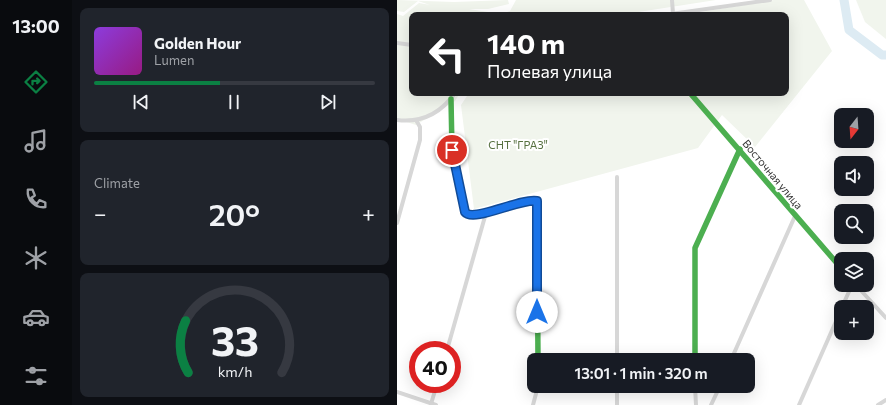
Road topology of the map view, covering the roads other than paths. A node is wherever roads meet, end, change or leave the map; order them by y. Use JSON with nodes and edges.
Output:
{"nodes":[{"id":1,"x":672,"y":0,"type":"edge"},
{"id":2,"x":770,"y":0,"type":"edge"},
{"id":3,"x":673,"y":12,"type":"edge"},
{"id":4,"x":687,"y":12,"type":"edge"},
{"id":5,"x":397,"y":43,"type":"edge"},
{"id":6,"x":409,"y":45,"type":"edge"},
{"id":7,"x":453,"y":96,"type":"edge"},
{"id":8,"x":693,"y":96,"type":"edge"},
{"id":9,"x":451,"y":99,"type":"junction"},
{"id":10,"x":397,"y":120,"type":"edge"},
{"id":11,"x":416,"y":120,"type":"junction"},
{"id":12,"x":740,"y":149,"type":"junction"},
{"id":13,"x":617,"y":177,"type":"dead end"},
{"id":14,"x":486,"y":213,"type":"junction"},
{"id":15,"x":795,"y":216,"type":"junction"},
{"id":16,"x":397,"y":223,"type":"edge"},
{"id":17,"x":834,"y":260,"type":"edge"},
{"id":18,"x":862,"y":292,"type":"edge"},
{"id":19,"x":886,"y":318,"type":"edge"},
{"id":20,"x":834,"y":326,"type":"edge"},
{"id":21,"x":450,"y":341,"type":"edge"},
{"id":22,"x":538,"y":353,"type":"edge"},
{"id":23,"x":617,"y":353,"type":"edge"},
{"id":24,"x":695,"y":353,"type":"edge"},
{"id":25,"x":734,"y":353,"type":"edge"},
{"id":26,"x":397,"y":392,"type":"edge"},
{"id":27,"x":436,"y":393,"type":"edge"},
{"id":28,"x":536,"y":393,"type":"edge"},
{"id":29,"x":617,"y":393,"type":"edge"},
{"id":30,"x":695,"y":393,"type":"edge"},
{"id":31,"x":717,"y":393,"type":"edge"},
{"id":32,"x":886,"y":400,"type":"edge"},
{"id":33,"x":434,"y":404,"type":"edge"},
{"id":34,"x":533,"y":405,"type":"edge"},
{"id":35,"x":617,"y":405,"type":"edge"},
{"id":36,"x":695,"y":405,"type":"edge"},
{"id":37,"x":711,"y":405,"type":"edge"},
{"id":38,"x":799,"y":405,"type":"edge"},
{"id":39,"x":878,"y":405,"type":"edge"}],
"edges":[{"from":1,"to":3,"type":"street"},
{"from":2,"to":4,"type":"street"},
{"from":5,"to":6,"type":"street"},
{"from":7,"to":9,"type":"street"},
{"from":8,"to":12,"type":"street","name":"Восточная улица"},
{"from":9,"to":11,"type":"street"},
{"from":9,"to":14,"type":"street"},
{"from":10,"to":11,"type":"street"},
{"from":11,"to":16,"type":"street"},
{"from":12,"to":15,"type":"street","name":"Восточная улица"},
{"from":12,"to":24,"type":"street"},
{"from":13,"to":23,"type":"street"},
{"from":14,"to":21,"type":"street"},
{"from":14,"to":22,"type":"street"},
{"from":15,"to":17,"type":"street","name":"Восточная улица"},
{"from":15,"to":25,"type":"street"},
{"from":18,"to":19,"type":"street"},
{"from":20,"to":38,"type":"street"},
{"from":26,"to":33,"type":"street"},
{"from":27,"to":33,"type":"street"},
{"from":28,"to":34,"type":"street"},
{"from":29,"to":35,"type":"street"},
{"from":30,"to":36,"type":"street"},
{"from":31,"to":37,"type":"street"},
{"from":32,"to":39,"type":"street"}]}
